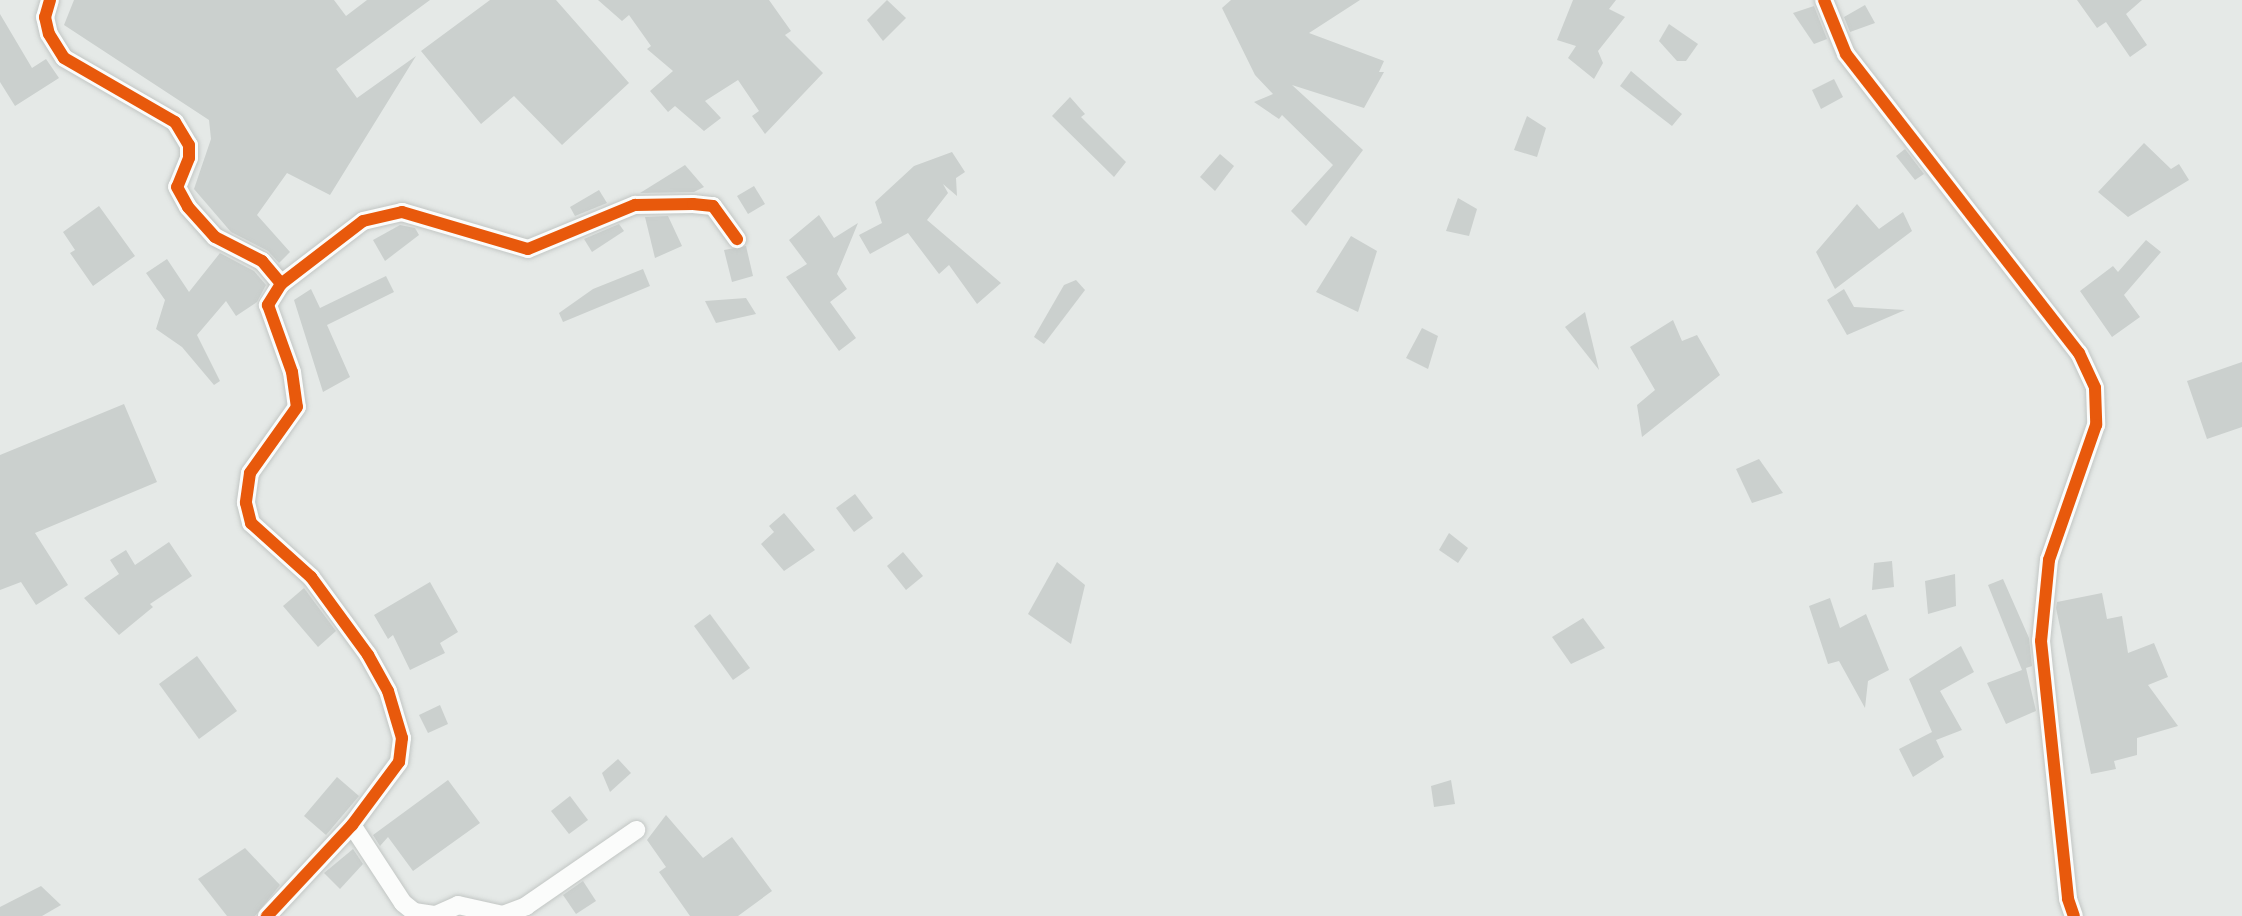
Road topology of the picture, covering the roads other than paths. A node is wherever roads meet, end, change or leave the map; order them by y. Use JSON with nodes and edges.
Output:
{"nodes":[{"id":1,"x":50,"y":0,"type":"edge"},
{"id":2,"x":1824,"y":0,"type":"edge"},
{"id":3,"x":737,"y":239,"type":"dead end"},
{"id":4,"x":281,"y":284,"type":"junction"},
{"id":5,"x":352,"y":825,"type":"junction"},
{"id":6,"x":636,"y":830,"type":"dead end"},
{"id":7,"x":495,"y":915,"type":"edge"},
{"id":8,"x":267,"y":916,"type":"edge"},
{"id":9,"x":2074,"y":916,"type":"edge"}],
"edges":[{"from":1,"to":4,"type":"street"},
{"from":2,"to":9,"type":"street"},
{"from":3,"to":4,"type":"street"},
{"from":4,"to":5,"type":"street"},
{"from":5,"to":7,"type":"street"},
{"from":5,"to":8,"type":"street"},
{"from":6,"to":7,"type":"street"}]}
